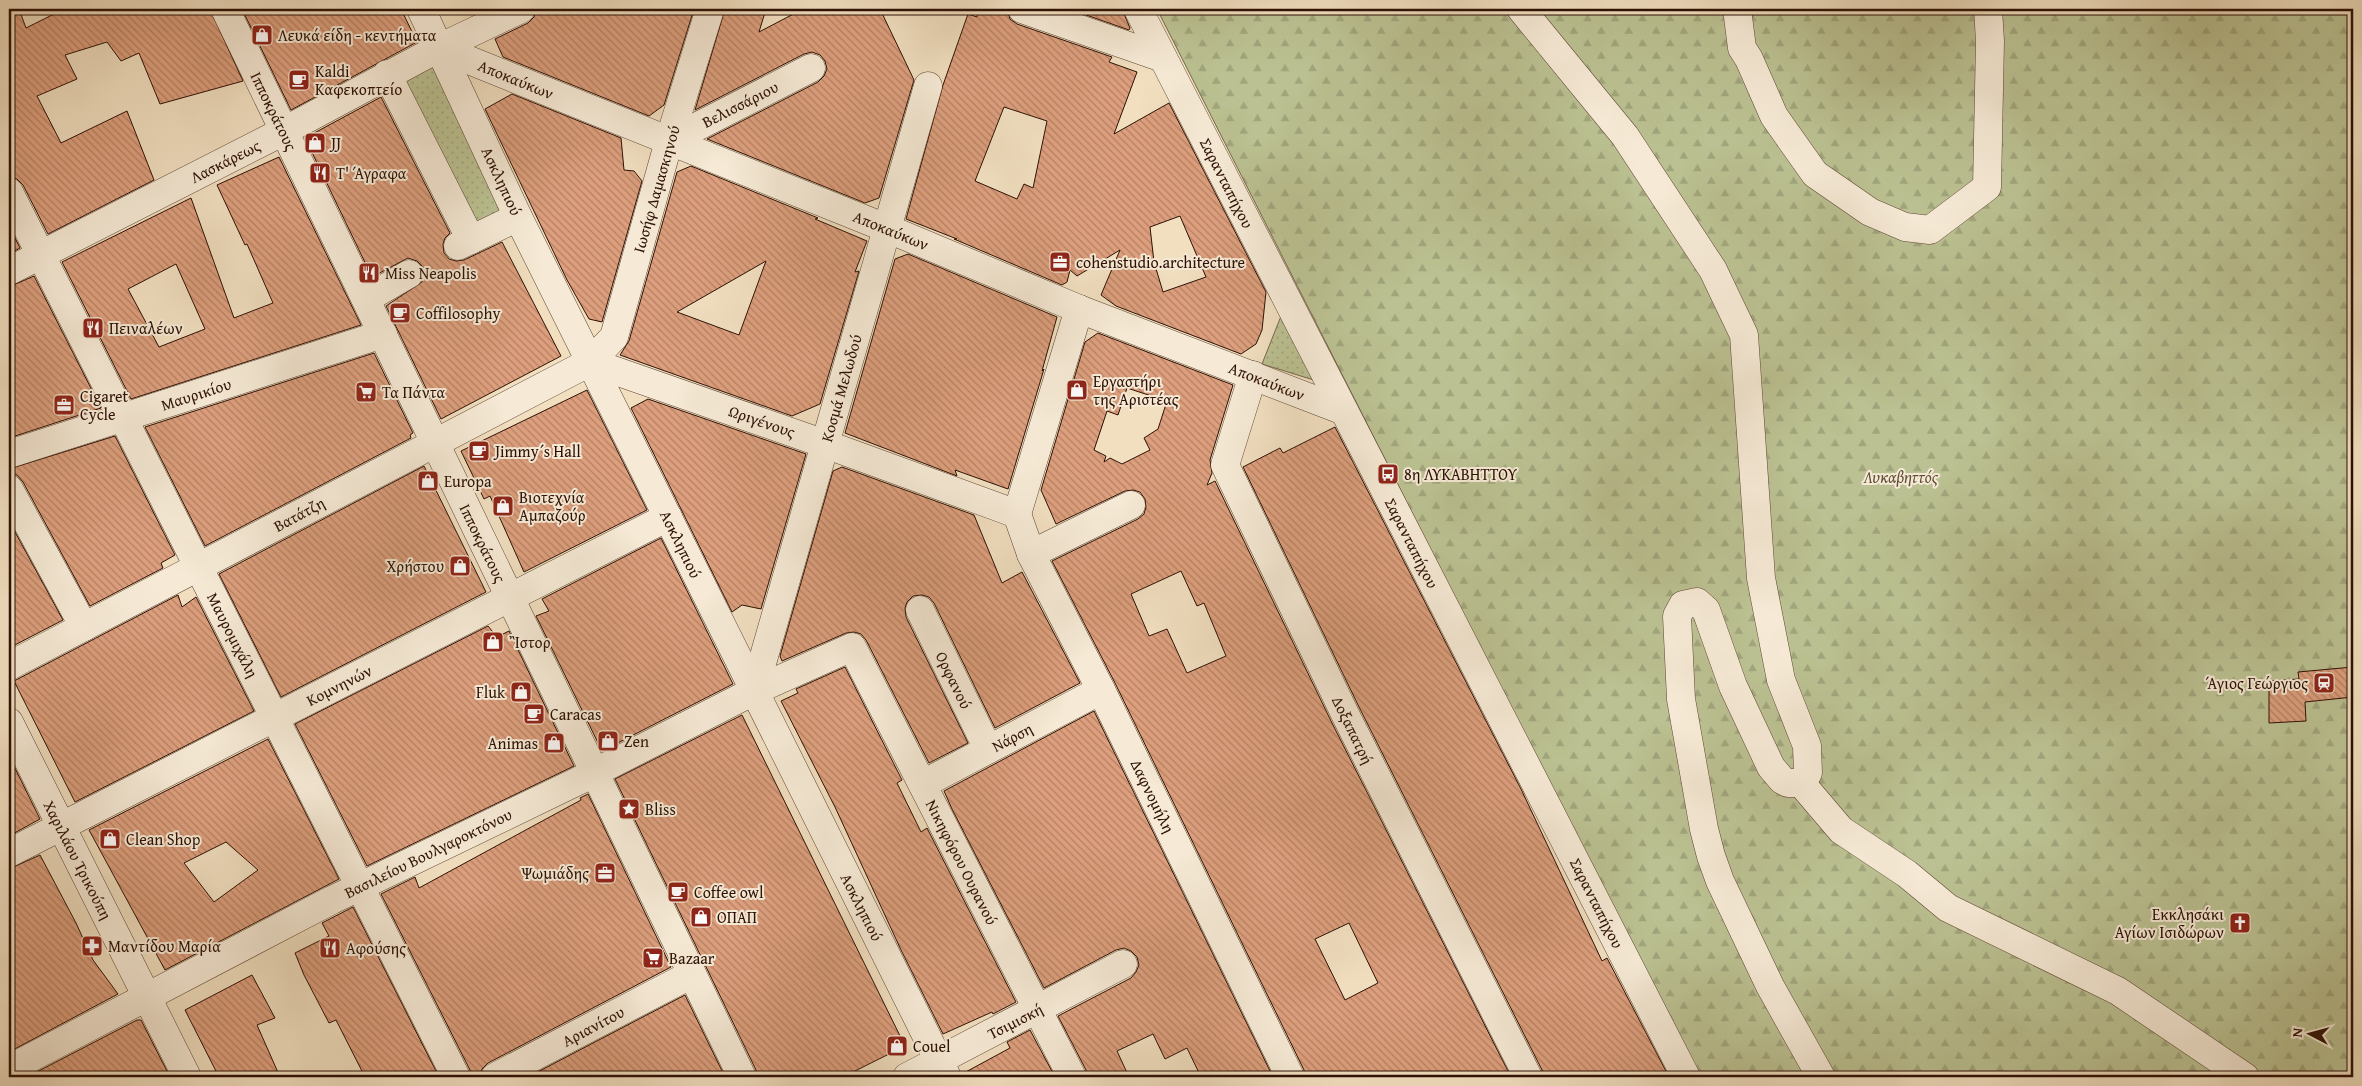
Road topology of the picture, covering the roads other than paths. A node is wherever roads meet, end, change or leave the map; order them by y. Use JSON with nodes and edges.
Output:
{"nodes":[{"id":1,"x":225,"y":9,"type":"edge"},
{"id":2,"x":421,"y":9,"type":"edge"},
{"id":3,"x":441,"y":9,"type":"edge"},
{"id":4,"x":521,"y":9,"type":"edge"},
{"id":5,"x":710,"y":9,"type":"edge"},
{"id":6,"x":1022,"y":9,"type":"edge"},
{"id":7,"x":1138,"y":9,"type":"edge"},
{"id":8,"x":1521,"y":9,"type":"edge"},
{"id":9,"x":1737,"y":9,"type":"edge"},
{"id":10,"x":1988,"y":9,"type":"edge"},
{"id":11,"x":439,"y":48,"type":"junction"},
{"id":12,"x":1163,"y":58,"type":"junction"},
{"id":13,"x":812,"y":68,"type":"dead end"},
{"id":14,"x":387,"y":74,"type":"junction"},
{"id":15,"x":928,"y":86,"type":"dead end"},
{"id":16,"x":284,"y":131,"type":"junction"},
{"id":17,"x":669,"y":141,"type":"junction"},
{"id":18,"x":9,"y":192,"type":"edge"},
{"id":19,"x":518,"y":217,"type":"junction"},
{"id":20,"x":886,"y":228,"type":"junction"},
{"id":21,"x":40,"y":254,"type":"junction"},
{"id":22,"x":9,"y":271,"type":"edge"},
{"id":23,"x":409,"y":274,"type":"dead end"},
{"id":24,"x":366,"y":299,"type":"junction"},
{"id":25,"x":1079,"y":309,"type":"junction"},
{"id":26,"x":383,"y":334,"type":"junction"},
{"id":27,"x":590,"y":362,"type":"junction"},
{"id":28,"x":1253,"y":375,"type":"junction"},
{"id":29,"x":1344,"y":411,"type":"junction"},
{"id":30,"x":123,"y":418,"type":"junction"},
{"id":31,"x":435,"y":443,"type":"junction"},
{"id":32,"x":825,"y":444,"type":"junction"},
{"id":33,"x":9,"y":454,"type":"edge"},
{"id":34,"x":9,"y":489,"type":"edge"},
{"id":35,"x":1131,"y":505,"type":"dead end"},
{"id":36,"x":1017,"y":514,"type":"junction"},
{"id":37,"x":668,"y":517,"type":"junction"},
{"id":38,"x":1031,"y":554,"type":"junction"},
{"id":39,"x":198,"y":567,"type":"junction"},
{"id":40,"x":510,"y":598,"type":"junction"},
{"id":41,"x":920,"y":610,"type":"dead end"},
{"id":42,"x":84,"y":627,"type":"junction"},
{"id":43,"x":852,"y":647,"type":"joint"},
{"id":44,"x":9,"y":666,"type":"edge"},
{"id":45,"x":1101,"y":690,"type":"junction"},
{"id":46,"x":754,"y":691,"type":"junction"},
{"id":47,"x":274,"y":718,"type":"junction"},
{"id":48,"x":9,"y":722,"type":"edge"},
{"id":49,"x":988,"y":749,"type":"junction"},
{"id":50,"x":594,"y":772,"type":"junction"},
{"id":51,"x":1801,"y":783,"type":"junction"},
{"id":52,"x":922,"y":784,"type":"junction"},
{"id":53,"x":62,"y":826,"type":"junction"},
{"id":54,"x":9,"y":853,"type":"edge"},
{"id":55,"x":360,"y":886,"type":"junction"},
{"id":56,"x":1123,"y":964,"type":"dead end"},
{"id":57,"x":692,"y":974,"type":"junction"},
{"id":58,"x":146,"y":996,"type":"junction"},
{"id":59,"x":1038,"y":1009,"type":"junction"},
{"id":60,"x":9,"y":1069,"type":"edge"},
{"id":61,"x":943,"y":1069,"type":"edge"},
{"id":62,"x":187,"y":1077,"type":"edge"},
{"id":63,"x":456,"y":1077,"type":"edge"},
{"id":64,"x":495,"y":1077,"type":"edge"},
{"id":65,"x":742,"y":1077,"type":"edge"},
{"id":66,"x":907,"y":1077,"type":"edge"},
{"id":67,"x":1072,"y":1077,"type":"edge"},
{"id":68,"x":1290,"y":1077,"type":"edge"},
{"id":69,"x":1528,"y":1077,"type":"edge"},
{"id":70,"x":1686,"y":1077,"type":"edge"},
{"id":71,"x":1821,"y":1077,"type":"edge"},
{"id":72,"x":2245,"y":1077,"type":"edge"}],
"edges":[{"from":1,"to":16,"type":"street","name":"Ιπποκράτους"},
{"from":2,"to":11,"type":"street","name":"Ασκληπιού"},
{"from":3,"to":11,"type":"street"},
{"from":4,"to":11,"type":"street","name":"Λασκάρεως"},
{"from":5,"to":17,"type":"street","name":"Ιωσήφ Δαμασκηνού"},
{"from":6,"to":12,"type":"street"},
{"from":7,"to":12,"type":"street","name":"Σαρανταπήχου"},
{"from":8,"to":51,"type":"street"},
{"from":9,"to":10,"type":"street"},
{"from":11,"to":14,"type":"street","name":"Λασκάρεως"},
{"from":11,"to":17,"type":"street","name":"Αποκαύκων"},
{"from":11,"to":19,"type":"street","name":"Ασκληπιού"},
{"from":12,"to":29,"type":"street","name":"Σαρανταπήχου"},
{"from":13,"to":17,"type":"street","name":"Βελισσάριου"},
{"from":14,"to":16,"type":"street","name":"Λασκάρεως"},
{"from":14,"to":19,"type":"street"},
{"from":15,"to":20,"type":"street","name":"Κοσμά Μελωδού"},
{"from":16,"to":21,"type":"street","name":"Λασκάρεως"},
{"from":16,"to":24,"type":"street","name":"Ιπποκράτους"},
{"from":17,"to":20,"type":"street","name":"Αποκαύκων"},
{"from":17,"to":27,"type":"street","name":"Ιωσήφ Δαμασκηνού"},
{"from":18,"to":21,"type":"street","name":"Μαυρομιχάλη"},
{"from":19,"to":27,"type":"street","name":"Ασκληπιού"},
{"from":20,"to":25,"type":"street","name":"Αποκαύκων"},
{"from":20,"to":32,"type":"street","name":"Κοσμά Μελωδού"},
{"from":21,"to":22,"type":"street","name":"Λασκάρεως"},
{"from":21,"to":30,"type":"street","name":"Μαυρομιχάλη"},
{"from":23,"to":24,"type":"street"},
{"from":24,"to":26,"type":"street","name":"Ιπποκράτους"},
{"from":25,"to":28,"type":"street","name":"Αποκαύκων"},
{"from":25,"to":36,"type":"street"},
{"from":26,"to":30,"type":"street","name":"Μαυρικίου"},
{"from":26,"to":31,"type":"street","name":"Ιπποκράτους"},
{"from":27,"to":31,"type":"street","name":"Βατάτζη"},
{"from":27,"to":32,"type":"street","name":"Ωριγένους"},
{"from":27,"to":37,"type":"street","name":"Ασκληπιού"},
{"from":28,"to":29,"type":"street","name":"Αποκαύκων"},
{"from":28,"to":69,"type":"street","name":"Δοξαπατρή"},
{"from":29,"to":70,"type":"street","name":"Σαρανταπήχου"},
{"from":30,"to":33,"type":"street","name":"Μαυρικίου"},
{"from":30,"to":39,"type":"street","name":"Μαυρομιχάλη"},
{"from":31,"to":39,"type":"street","name":"Βατάτζη"},
{"from":31,"to":40,"type":"street","name":"Ιπποκράτους"},
{"from":32,"to":36,"type":"street","name":"Ωριγένους"},
{"from":32,"to":46,"type":"street","name":"Κοσμά Μελωδού"},
{"from":34,"to":42,"type":"street"},
{"from":35,"to":38,"type":"street"},
{"from":36,"to":38,"type":"street","name":"Δαφνομήλη"},
{"from":37,"to":40,"type":"street","name":"Κομνηνών"},
{"from":37,"to":46,"type":"street","name":"Ασκληπιού"},
{"from":38,"to":45,"type":"street","name":"Δαφνομήλη"},
{"from":39,"to":42,"type":"street","name":"Βατάτζη"},
{"from":39,"to":47,"type":"street","name":"Μαυρομιχάλη"},
{"from":40,"to":47,"type":"street","name":"Κομνηνών"},
{"from":40,"to":50,"type":"street","name":"Ιπποκράτους"},
{"from":41,"to":49,"type":"street","name":"Ορφανού"},
{"from":42,"to":44,"type":"street","name":"Βατάτζη"},
{"from":43,"to":46,"type":"street","name":"Βασιλείου Βουλγαροκτόνου"},
{"from":43,"to":52,"type":"street","name":"Νικηφόρου Ουρανού"},
{"from":45,"to":49,"type":"street","name":"Νάρση"},
{"from":45,"to":68,"type":"street","name":"Δαφνομήλη"},
{"from":46,"to":50,"type":"street","name":"Βασιλείου Βουλγαροκτόνου"},
{"from":46,"to":61,"type":"street","name":"Ασκληπιού"},
{"from":47,"to":53,"type":"street","name":"Κομνηνών"},
{"from":47,"to":55,"type":"street","name":"Μαυρομιχάλη"},
{"from":48,"to":53,"type":"street","name":"Χαριλάου Τρικούπη"},
{"from":49,"to":52,"type":"street","name":"Νάρση"},
{"from":50,"to":55,"type":"street","name":"Βασιλείου Βουλγαροκτόνου"},
{"from":50,"to":57,"type":"street","name":"Ιπποκράτους"},
{"from":51,"to":71,"type":"street"},
{"from":51,"to":72,"type":"street"},
{"from":52,"to":59,"type":"street","name":"Νικηφόρου Ουρανού"},
{"from":53,"to":54,"type":"street","name":"Κομνηνών"},
{"from":53,"to":58,"type":"street","name":"Χαριλάου Τρικούπη"},
{"from":55,"to":58,"type":"street","name":"Βασιλείου Βουλγαροκτόνου"},
{"from":55,"to":63,"type":"street","name":"Μαυρομιχάλη"},
{"from":56,"to":59,"type":"street","name":"Τσιμισκή"},
{"from":57,"to":64,"type":"street","name":"Αριανίτου"},
{"from":57,"to":65,"type":"street","name":"Ιπποκράτους"},
{"from":58,"to":60,"type":"street","name":"Βασιλείου Βουλγαροκτόνου"},
{"from":58,"to":62,"type":"street","name":"Χαριλάου Τρικούπη"},
{"from":59,"to":61,"type":"street","name":"Τσιμισκή"},
{"from":59,"to":67,"type":"street","name":"Νικηφόρου Ουρανού"},
{"from":61,"to":66,"type":"street","name":"Τσιμισκή"}]}
